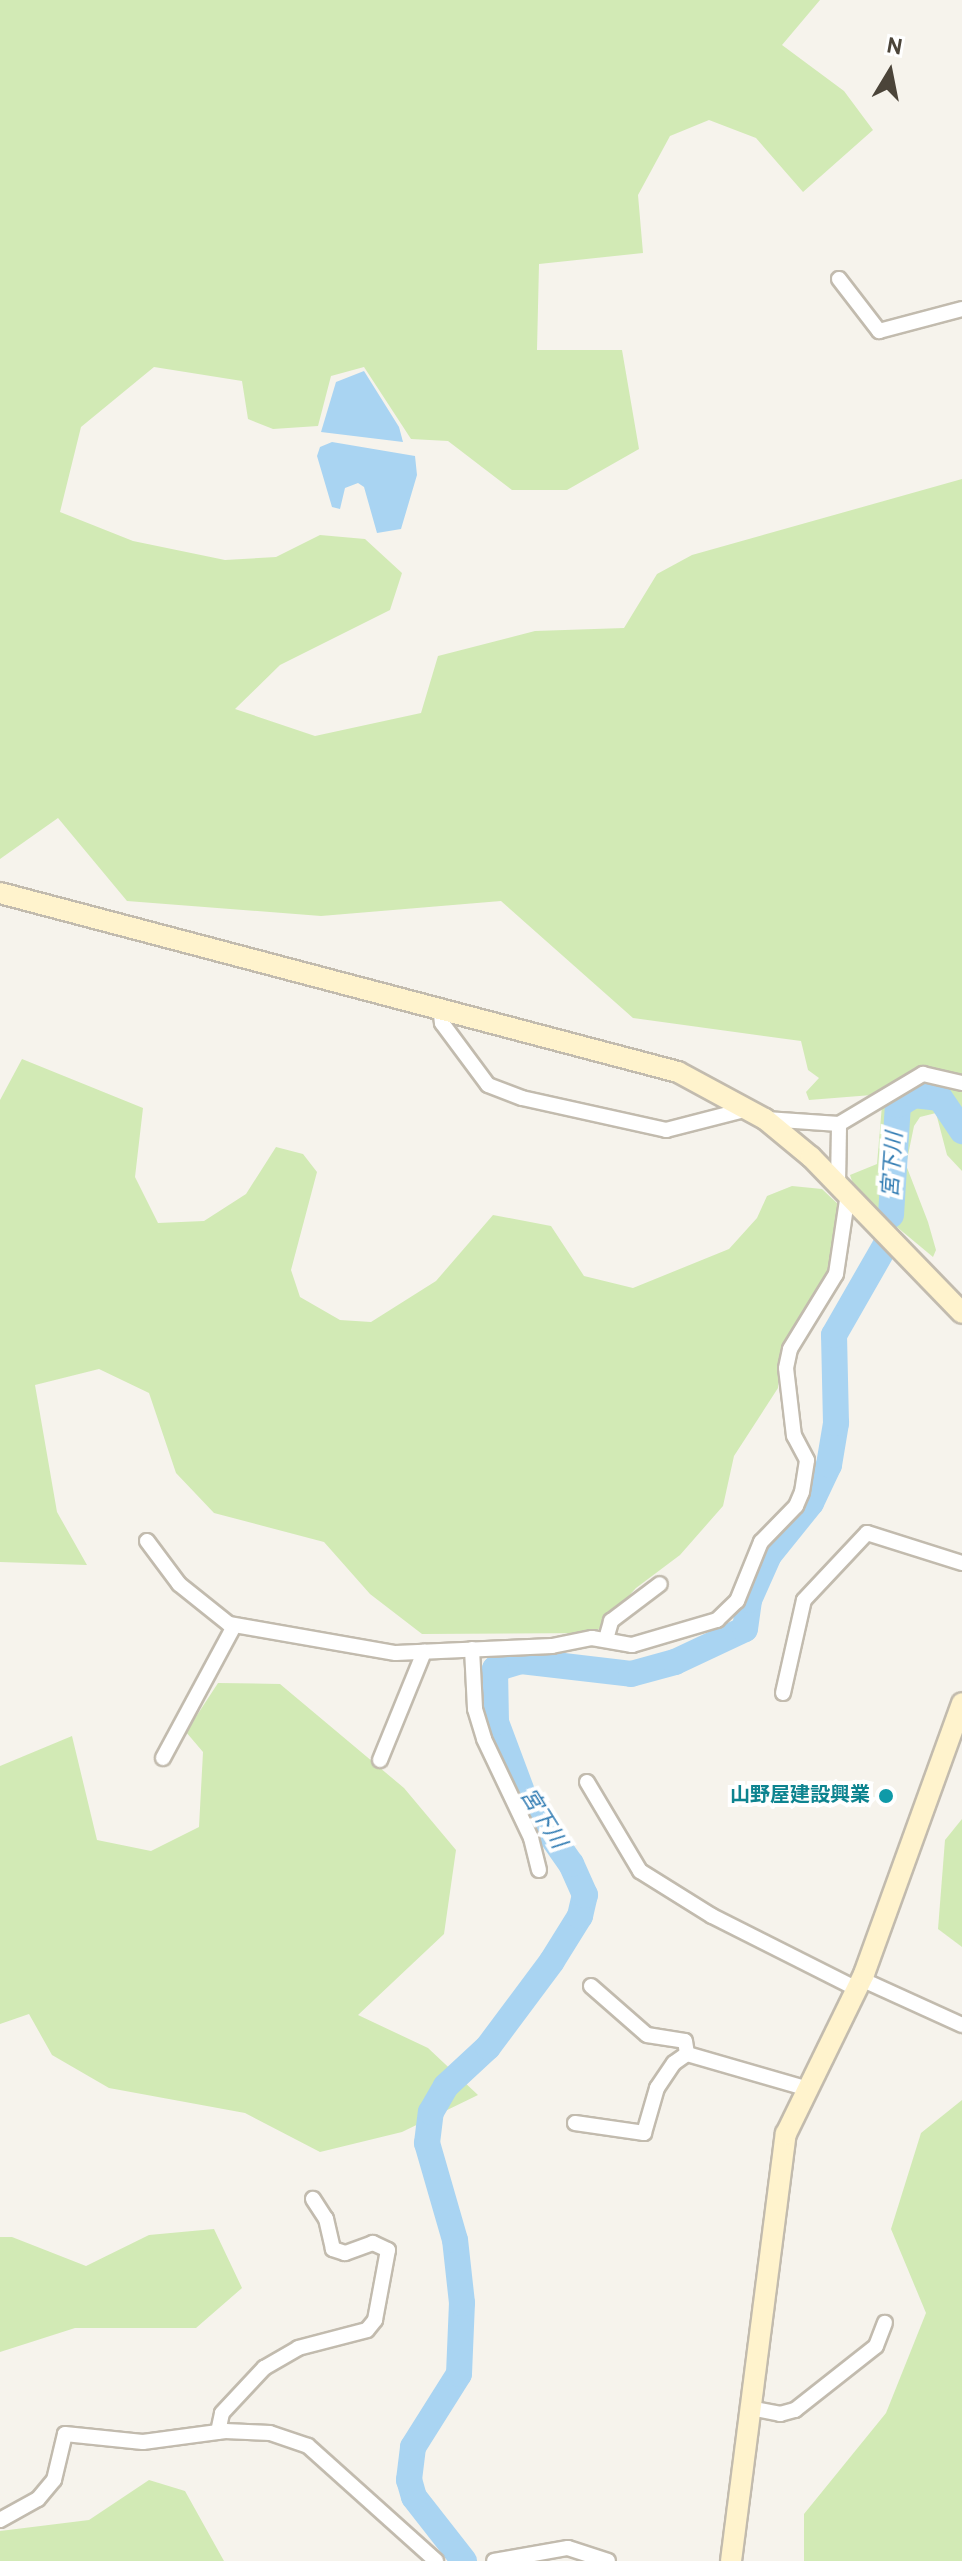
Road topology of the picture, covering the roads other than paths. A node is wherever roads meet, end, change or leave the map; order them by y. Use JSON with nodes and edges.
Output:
{"nodes":[{"id":1,"x":839,"y":279,"type":"dead end"},
{"id":2,"x":962,"y":309,"type":"edge"},
{"id":3,"x":0,"y":893,"type":"edge"},
{"id":4,"x":440,"y":1007,"type":"junction"},
{"id":5,"x":962,"y":1083,"type":"edge"},
{"id":6,"x":756,"y":1114,"type":"junction"},
{"id":7,"x":839,"y":1124,"type":"junction"},
{"id":8,"x":843,"y":1189,"type":"junction"},
{"id":9,"x":962,"y":1313,"type":"edge"},
{"id":10,"x":147,"y":1541,"type":"dead end"},
{"id":11,"x":962,"y":1563,"type":"edge"},
{"id":12,"x":660,"y":1584,"type":"dead end"},
{"id":13,"x":234,"y":1626,"type":"junction"},
{"id":14,"x":606,"y":1639,"type":"junction"},
{"id":15,"x":472,"y":1649,"type":"junction"},
{"id":16,"x":424,"y":1652,"type":"junction"},
{"id":17,"x":783,"y":1693,"type":"dead end"},
{"id":18,"x":962,"y":1703,"type":"edge"},
{"id":19,"x":163,"y":1758,"type":"dead end"},
{"id":20,"x":380,"y":1760,"type":"dead end"},
{"id":21,"x":587,"y":1782,"type":"dead end"},
{"id":22,"x":539,"y":1870,"type":"dead end"},
{"id":23,"x":859,"y":1984,"type":"junction"},
{"id":24,"x":591,"y":1986,"type":"dead end"},
{"id":25,"x":962,"y":2025,"type":"edge"},
{"id":26,"x":687,"y":2054,"type":"junction"},
{"id":27,"x":805,"y":2088,"type":"junction"},
{"id":28,"x":575,"y":2123,"type":"dead end"},
{"id":29,"x":313,"y":2199,"type":"dead end"},
{"id":30,"x":885,"y":2323,"type":"dead end"},
{"id":31,"x":750,"y":2408,"type":"junction"},
{"id":32,"x":218,"y":2432,"type":"junction"},
{"id":33,"x":0,"y":2520,"type":"edge"},
{"id":34,"x":416,"y":2554,"type":"edge"},
{"id":35,"x":436,"y":2561,"type":"edge"},
{"id":36,"x":494,"y":2561,"type":"edge"},
{"id":37,"x":608,"y":2561,"type":"edge"},
{"id":38,"x":731,"y":2561,"type":"edge"}],
"edges":[{"from":1,"to":2,"type":"street"},
{"from":3,"to":4,"type":"street"},
{"from":4,"to":6,"type":"street"},
{"from":4,"to":6,"type":"street"},
{"from":5,"to":7,"type":"street"},
{"from":6,"to":7,"type":"street"},
{"from":6,"to":8,"type":"street"},
{"from":7,"to":8,"type":"street"},
{"from":8,"to":9,"type":"street"},
{"from":8,"to":14,"type":"street"},
{"from":10,"to":13,"type":"street"},
{"from":11,"to":17,"type":"street"},
{"from":12,"to":14,"type":"street"},
{"from":13,"to":16,"type":"street"},
{"from":13,"to":19,"type":"street"},
{"from":14,"to":15,"type":"street"},
{"from":15,"to":16,"type":"street"},
{"from":15,"to":22,"type":"street"},
{"from":16,"to":20,"type":"street"},
{"from":18,"to":23,"type":"street"},
{"from":21,"to":23,"type":"street"},
{"from":23,"to":25,"type":"street"},
{"from":23,"to":27,"type":"street"},
{"from":24,"to":26,"type":"street"},
{"from":26,"to":27,"type":"street"},
{"from":26,"to":28,"type":"street"},
{"from":27,"to":31,"type":"street"},
{"from":29,"to":32,"type":"street"},
{"from":30,"to":31,"type":"street"},
{"from":31,"to":38,"type":"street"},
{"from":32,"to":33,"type":"street"},
{"from":32,"to":34,"type":"street"},
{"from":34,"to":35,"type":"street"},
{"from":36,"to":37,"type":"street"}]}
